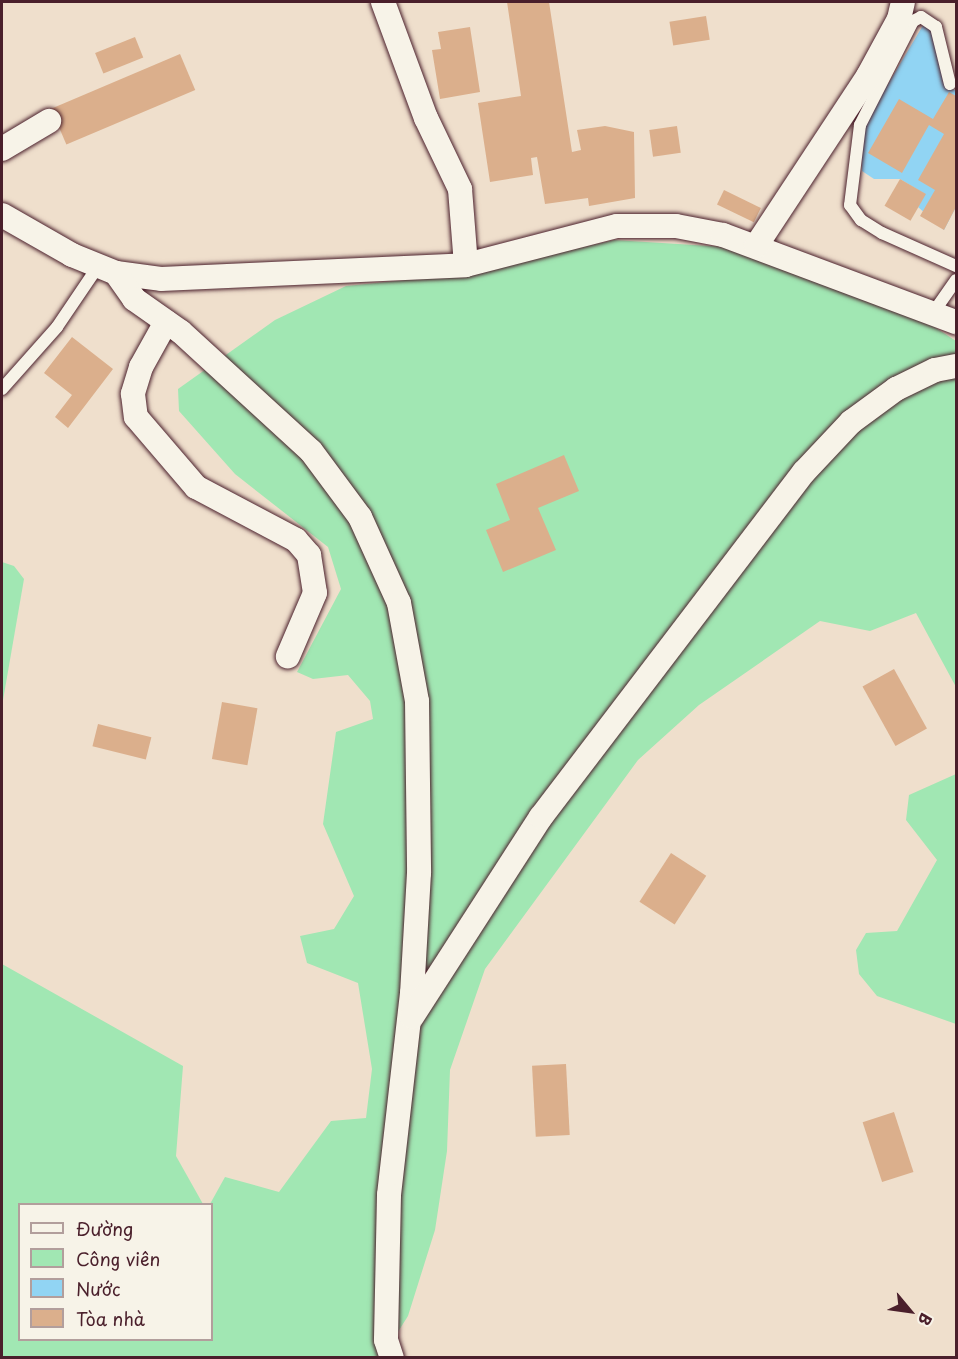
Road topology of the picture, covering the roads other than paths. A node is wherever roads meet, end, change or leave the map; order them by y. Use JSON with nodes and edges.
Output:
{"nodes":[{"id":1,"x":383,"y":2,"type":"edge"},
{"id":2,"x":903,"y":2,"type":"edge"},
{"id":3,"x":950,"y":84,"type":"dead end"},
{"id":4,"x":49,"y":121,"type":"dead end"},
{"id":5,"x":2,"y":148,"type":"edge"},
{"id":6,"x":2,"y":215,"type":"edge"},
{"id":7,"x":756,"y":246,"type":"junction"},
{"id":8,"x":466,"y":266,"type":"junction"},
{"id":9,"x":957,"y":266,"type":"edge"},
{"id":10,"x":108,"y":269,"type":"junction"},
{"id":11,"x":957,"y":280,"type":"edge"},
{"id":12,"x":933,"y":313,"type":"junction"},
{"id":13,"x":166,"y":322,"type":"junction"},
{"id":14,"x":957,"y":322,"type":"edge"},
{"id":15,"x":957,"y":366,"type":"edge"},
{"id":16,"x":2,"y":389,"type":"edge"},
{"id":17,"x":288,"y":656,"type":"dead end"},
{"id":18,"x":409,"y":1022,"type":"junction"},
{"id":19,"x":392,"y":1358,"type":"edge"}],
"edges":[{"from":1,"to":8,"type":"street"},
{"from":2,"to":7,"type":"street"},
{"from":3,"to":9,"type":"lane"},
{"from":4,"to":5,"type":"street"},
{"from":6,"to":10,"type":"street"},
{"from":7,"to":8,"type":"street"},
{"from":7,"to":12,"type":"street"},
{"from":8,"to":10,"type":"street"},
{"from":10,"to":13,"type":"street"},
{"from":10,"to":16,"type":"lane"},
{"from":11,"to":12,"type":"lane"},
{"from":12,"to":14,"type":"street"},
{"from":13,"to":17,"type":"street"},
{"from":13,"to":18,"type":"street"},
{"from":15,"to":18,"type":"street"},
{"from":18,"to":19,"type":"street"}]}
